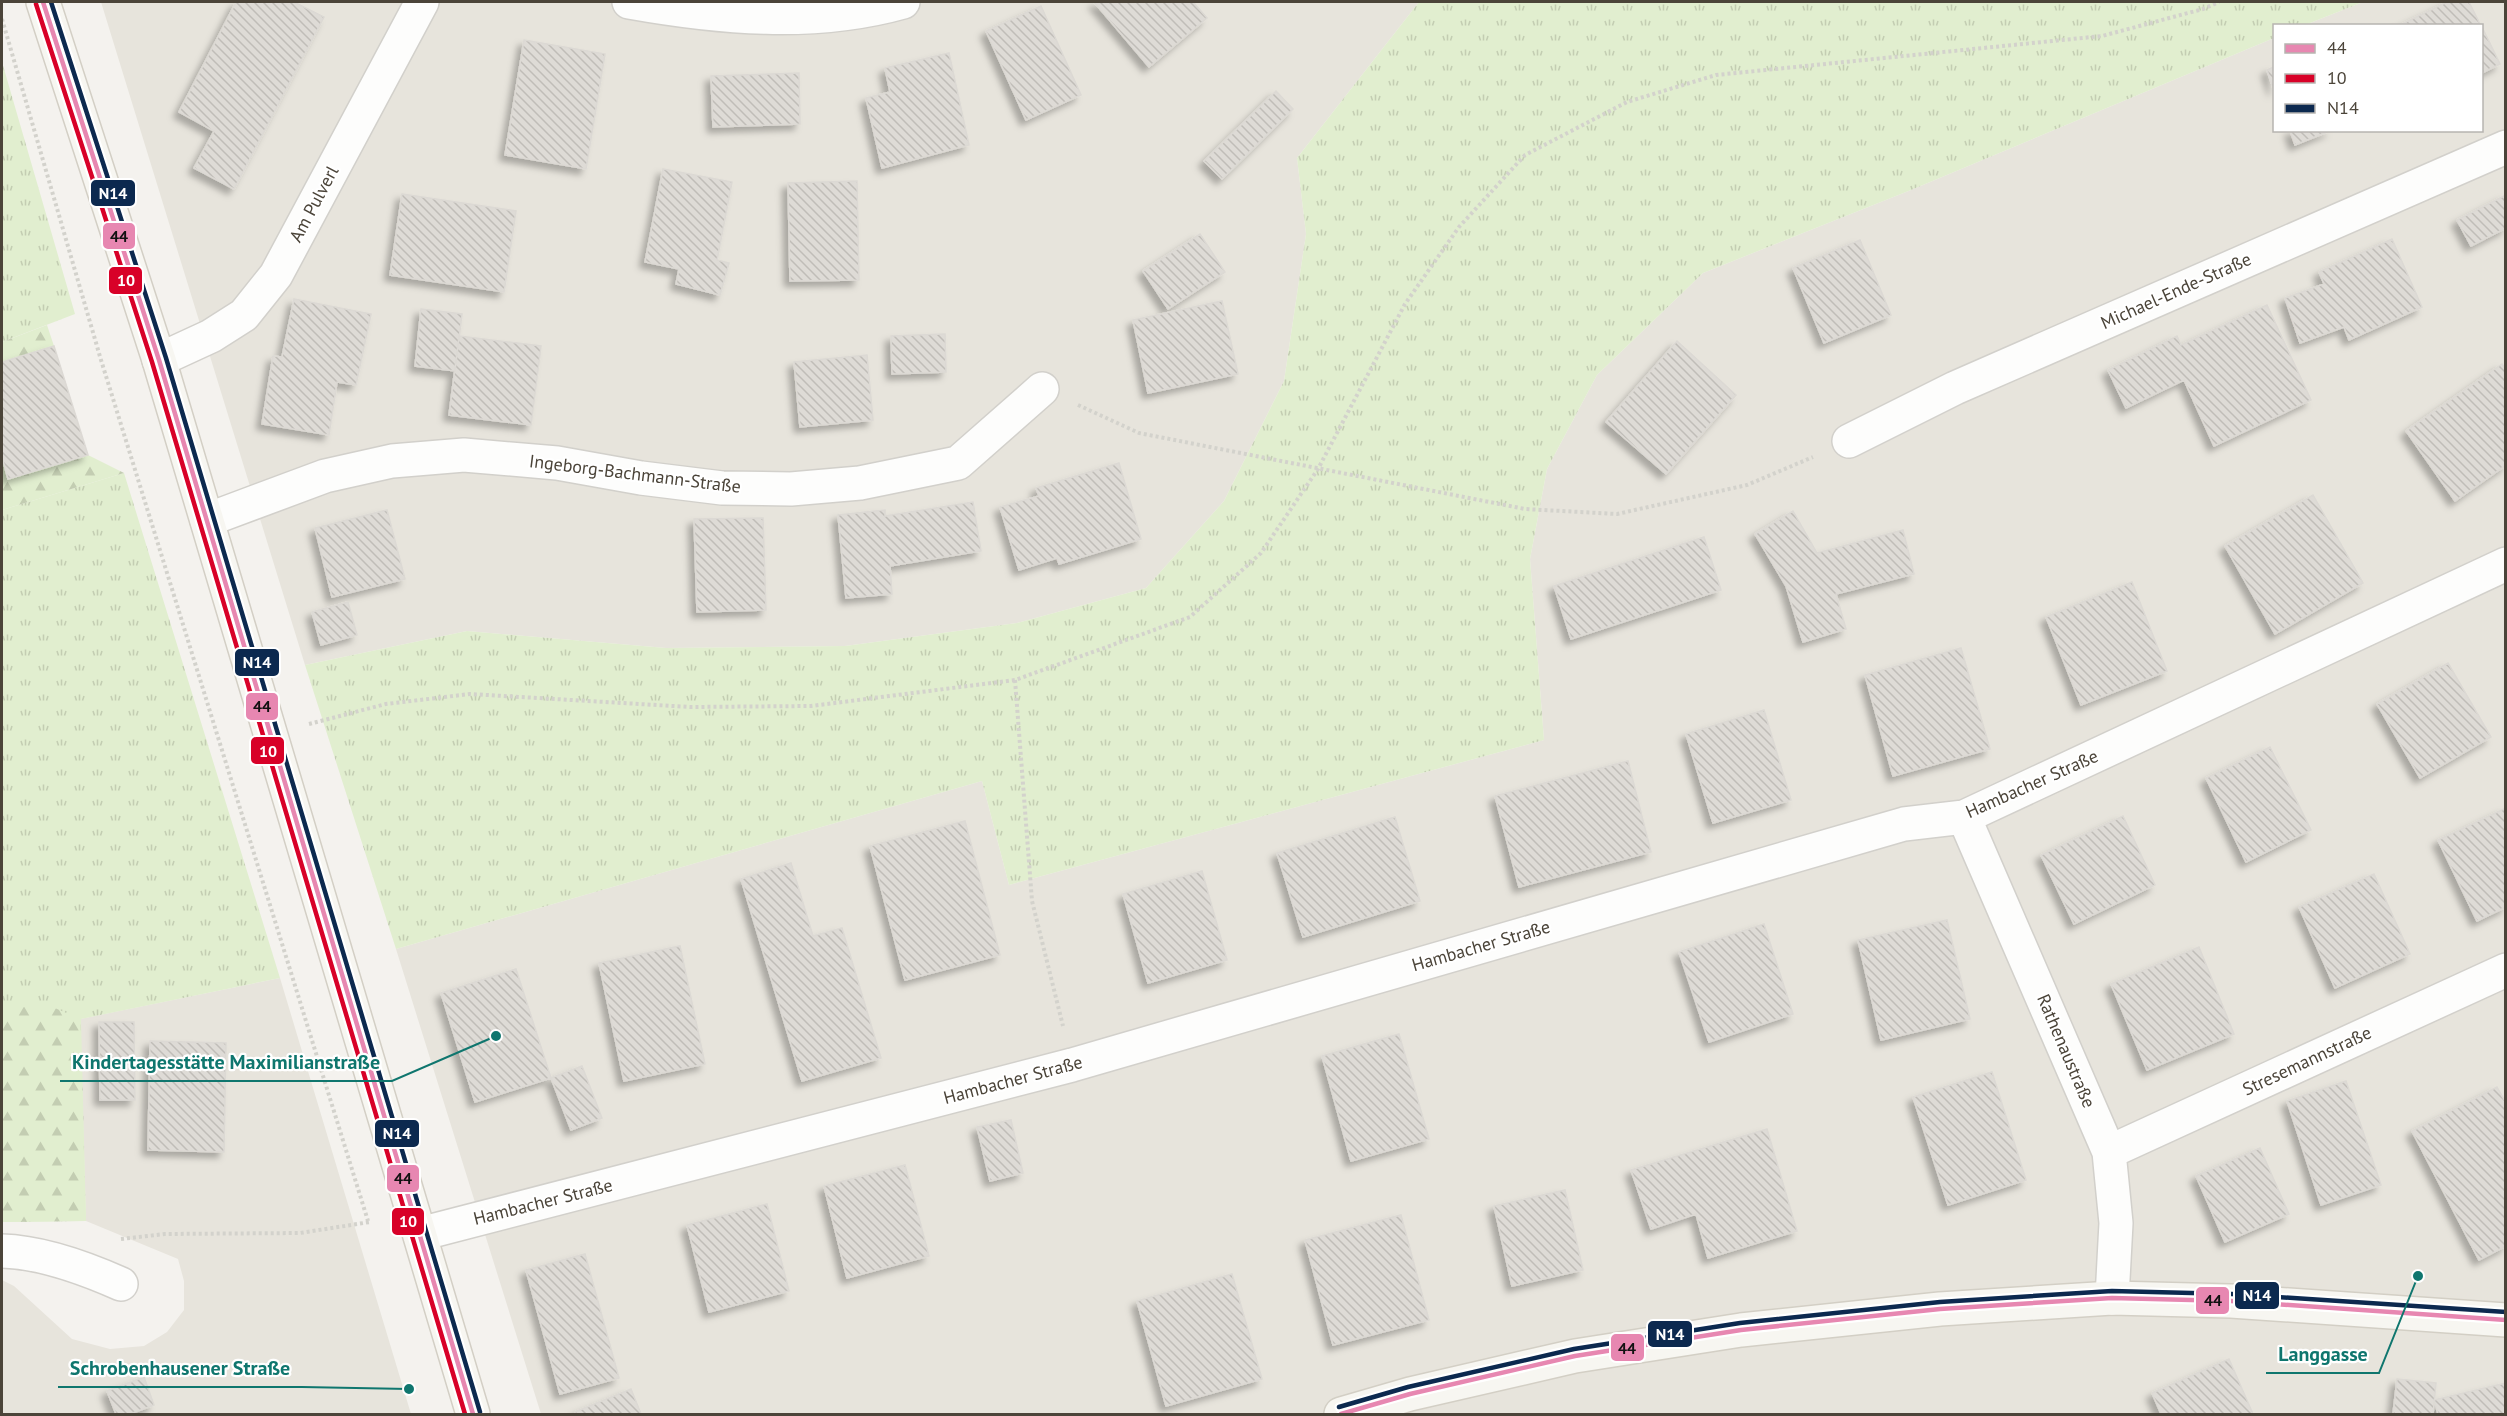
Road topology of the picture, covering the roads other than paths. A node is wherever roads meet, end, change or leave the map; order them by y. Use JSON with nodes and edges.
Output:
{"nodes":[{"id":1,"x":43,"y":2,"type":"edge"},
{"id":2,"x":422,"y":2,"type":"edge"},
{"id":3,"x":629,"y":2,"type":"edge"},
{"id":4,"x":903,"y":2,"type":"edge"},
{"id":5,"x":2505,"y":147,"type":"edge"},
{"id":6,"x":159,"y":360,"type":"junction"},
{"id":7,"x":1042,"y":389,"type":"road end"},
{"id":8,"x":1849,"y":441,"type":"road end"},
{"id":9,"x":207,"y":520,"type":"junction"},
{"id":10,"x":2505,"y":564,"type":"edge"},
{"id":11,"x":1964,"y":817,"type":"junction"},
{"id":12,"x":2505,"y":970,"type":"edge"},
{"id":13,"x":2109,"y":1152,"type":"junction"},
{"id":14,"x":420,"y":1234,"type":"junction"},
{"id":15,"x":2,"y":1251,"type":"edge"},
{"id":16,"x":121,"y":1284,"type":"dead end"},
{"id":17,"x":2112,"y":1298,"type":"junction"},
{"id":18,"x":2505,"y":1320,"type":"edge"},
{"id":19,"x":473,"y":1414,"type":"edge"},
{"id":20,"x":1341,"y":1414,"type":"edge"}],
"edges":[{"from":1,"to":6,"type":"street"},
{"from":2,"to":6,"type":"street","name":"Am Pulverl"},
{"from":3,"to":4,"type":"street"},
{"from":5,"to":8,"type":"street","name":"Michael-Ende-Straße"},
{"from":6,"to":9,"type":"street"},
{"from":7,"to":9,"type":"street","name":"Ingeborg-Bachmann-Straße"},
{"from":9,"to":14,"type":"street"},
{"from":10,"to":11,"type":"street","name":"Hambacher Straße"},
{"from":11,"to":13,"type":"street","name":"Rathenaustraße"},
{"from":11,"to":14,"type":"street","name":"Hambacher Straße"},
{"from":12,"to":13,"type":"street","name":"Stresemannstraße"},
{"from":13,"to":17,"type":"street","name":"Rathenaustraße"},
{"from":14,"to":19,"type":"street"},
{"from":15,"to":16,"type":"street"},
{"from":17,"to":18,"type":"street"},
{"from":17,"to":20,"type":"street"}]}
